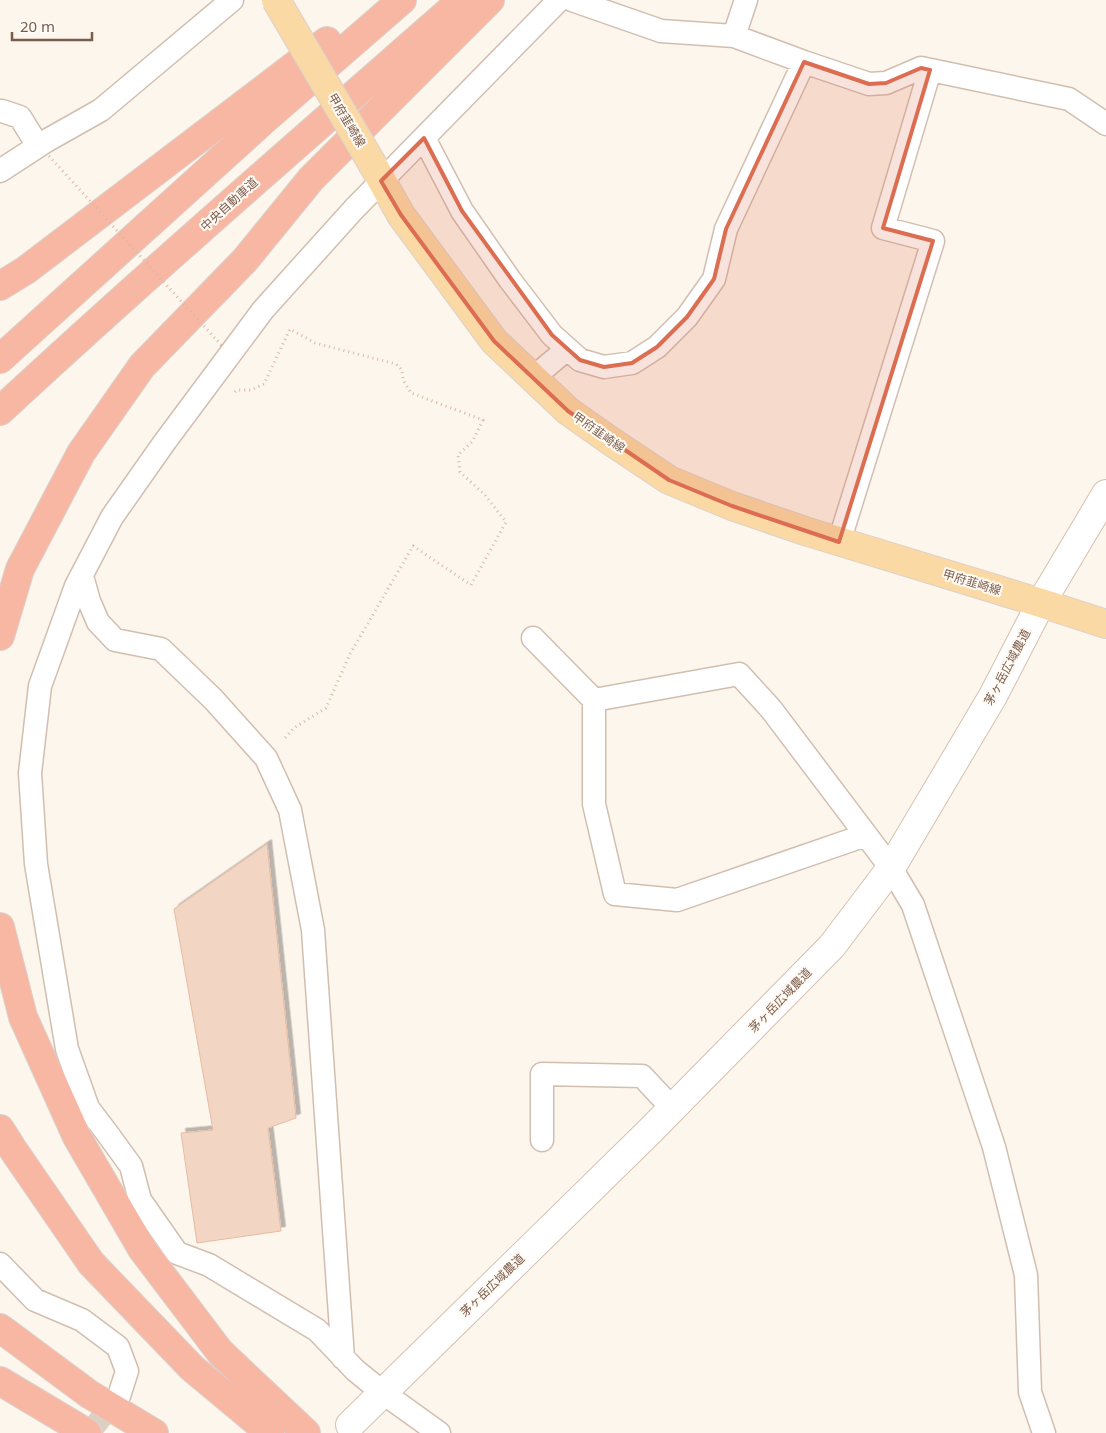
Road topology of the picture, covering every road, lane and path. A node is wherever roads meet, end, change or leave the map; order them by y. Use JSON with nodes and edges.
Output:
{"nodes":[{"id":1,"x":232,"y":0,"type":"edge"},
{"id":2,"x":276,"y":0,"type":"edge"},
{"id":3,"x":381,"y":0,"type":"edge"},
{"id":4,"x":402,"y":0,"type":"edge"},
{"id":5,"x":462,"y":0,"type":"edge"},
{"id":6,"x":490,"y":0,"type":"edge"},
{"id":7,"x":559,"y":0,"type":"edge"},
{"id":8,"x":572,"y":0,"type":"edge"},
{"id":9,"x":746,"y":0,"type":"edge"},
{"id":10,"x":734,"y":36,"type":"junction"},
{"id":11,"x":804,"y":62,"type":"junction"},
{"id":12,"x":930,"y":70,"type":"junction"},
{"id":13,"x":0,"y":111,"type":"edge"},
{"id":14,"x":1106,"y":124,"type":"edge"},
{"id":15,"x":424,"y":138,"type":"junction"},
{"id":16,"x":44,"y":151,"type":"junction"},
{"id":17,"x":0,"y":171,"type":"edge"},
{"id":18,"x":377,"y":173,"type":"junction"},
{"id":19,"x":0,"y":286,"type":"edge"},
{"id":20,"x":222,"y":346,"type":"dead end"},
{"id":21,"x":567,"y":349,"type":"junction"},
{"id":22,"x":0,"y":359,"type":"edge"},
{"id":23,"x":533,"y":378,"type":"junction"},
{"id":24,"x":230,"y":396,"type":"dead end"},
{"id":25,"x":0,"y":411,"type":"edge"},
{"id":26,"x":1106,"y":494,"type":"edge"},
{"id":27,"x":839,"y":542,"type":"junction"},
{"id":28,"x":82,"y":576,"type":"junction"},
{"id":29,"x":1041,"y":603,"type":"junction"},
{"id":30,"x":1106,"y":624,"type":"edge"},
{"id":31,"x":0,"y":636,"type":"edge"},
{"id":32,"x":533,"y":638,"type":"dead end"},
{"id":33,"x":594,"y":700,"type":"junction"},
{"id":34,"x":266,"y":758,"type":"junction"},
{"id":35,"x":866,"y":835,"type":"junction"},
{"id":36,"x":891,"y":868,"type":"junction"},
{"id":37,"x":0,"y":927,"type":"edge"},
{"id":38,"x":672,"y":1108,"type":"junction"},
{"id":39,"x":0,"y":1129,"type":"edge"},
{"id":40,"x":542,"y":1140,"type":"dead end"},
{"id":41,"x":0,"y":1264,"type":"edge"},
{"id":42,"x":0,"y":1328,"type":"edge"},
{"id":43,"x":343,"y":1358,"type":"junction"},
{"id":44,"x":0,"y":1382,"type":"edge"},
{"id":45,"x":382,"y":1392,"type":"junction"},
{"id":46,"x":119,"y":1396,"type":"tunnel mouth"},
{"id":47,"x":350,"y":1425,"type":"dead end"},
{"id":48,"x":87,"y":1433,"type":"edge"},
{"id":49,"x":154,"y":1433,"type":"edge"},
{"id":50,"x":270,"y":1433,"type":"edge"},
{"id":51,"x":306,"y":1433,"type":"edge"},
{"id":52,"x":439,"y":1433,"type":"edge"},
{"id":53,"x":1044,"y":1433,"type":"edge"}],
"edges":[{"from":1,"to":16,"type":"street"},
{"from":2,"to":18,"type":"main road","name":"甲府韮崎線","bridge":true},
{"from":3,"to":19,"type":"highway"},
{"from":4,"to":22,"type":"highway"},
{"from":5,"to":25,"type":"highway","name":"中央自動車道"},
{"from":6,"to":31,"type":"highway"},
{"from":7,"to":15,"type":"street"},
{"from":8,"to":10,"type":"street"},
{"from":9,"to":10,"type":"street"},
{"from":10,"to":11,"type":"street"},
{"from":11,"to":12,"type":"street"},
{"from":11,"to":21,"type":"street"},
{"from":12,"to":14,"type":"street"},
{"from":12,"to":27,"type":"street"},
{"from":13,"to":16,"type":"street"},
{"from":15,"to":18,"type":"street"},
{"from":15,"to":21,"type":"street"},
{"from":16,"to":17,"type":"street"},
{"from":16,"to":20,"type":"path","bridge":true},
{"from":18,"to":23,"type":"main road","name":"甲府韮崎線"},
{"from":18,"to":28,"type":"street"},
{"from":21,"to":23,"type":"street"},
{"from":23,"to":27,"type":"main road","name":"甲府韮崎線"},
{"from":24,"to":34,"type":"path"},
{"from":26,"to":29,"type":"street","name":"茅ヶ岳広域農道"},
{"from":27,"to":29,"type":"main road","name":"甲府韮崎線"},
{"from":28,"to":34,"type":"street"},
{"from":28,"to":43,"type":"street"},
{"from":29,"to":30,"type":"main road","name":"甲府韮崎線"},
{"from":29,"to":36,"type":"street","name":"茅ヶ岳広域農道"},
{"from":32,"to":33,"type":"street"},
{"from":33,"to":35,"type":"street"},
{"from":33,"to":35,"type":"street"},
{"from":34,"to":43,"type":"street"},
{"from":35,"to":36,"type":"street"},
{"from":36,"to":38,"type":"street","name":"茅ヶ岳広域農道"},
{"from":36,"to":53,"type":"street"},
{"from":37,"to":51,"type":"highway"},
{"from":38,"to":40,"type":"street"},
{"from":38,"to":45,"type":"street","name":"茅ヶ岳広域農道"},
{"from":39,"to":50,"type":"highway"},
{"from":41,"to":46,"type":"street"},
{"from":42,"to":49,"type":"highway"},
{"from":43,"to":45,"type":"street"},
{"from":44,"to":48,"type":"highway"},
{"from":45,"to":47,"type":"street","name":"茅ヶ岳広域農道"},
{"from":45,"to":52,"type":"street"}]}
